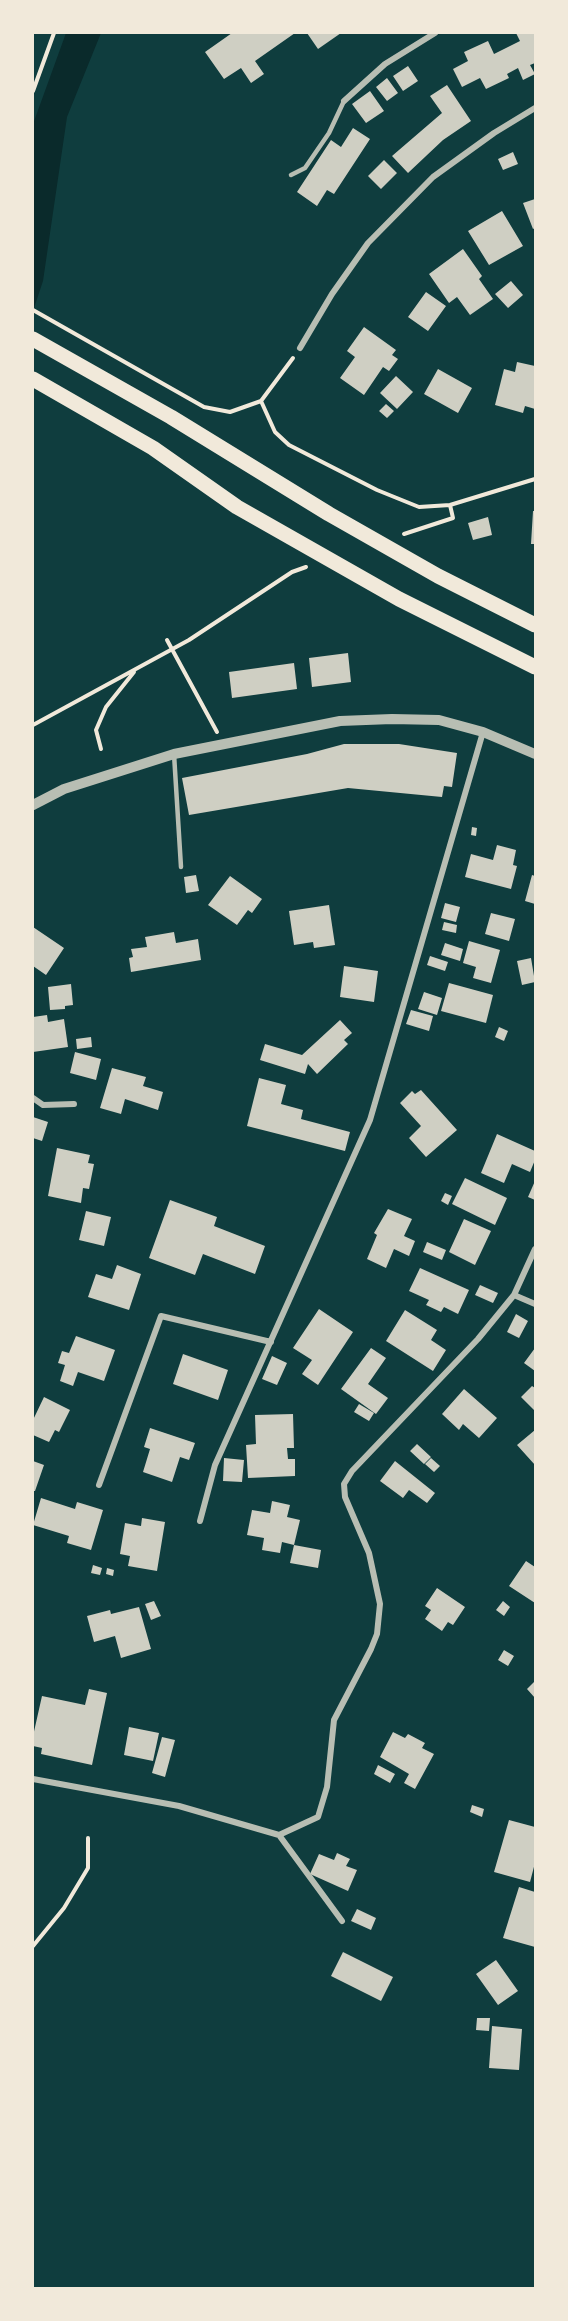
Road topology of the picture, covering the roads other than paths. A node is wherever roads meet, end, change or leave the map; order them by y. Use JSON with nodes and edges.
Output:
{"nodes":[{"id":1,"x":435,"y":33,"type":"edge"},
{"id":2,"x":344,"y":101,"type":"joint"},
{"id":3,"x":535,"y":108,"type":"edge"},
{"id":4,"x":291,"y":175,"type":"dead end"},
{"id":5,"x":33,"y":339,"type":"edge"},
{"id":6,"x":300,"y":348,"type":"road end"},
{"id":7,"x":33,"y":379,"type":"edge"},
{"id":8,"x":535,"y":626,"type":"edge"},
{"id":9,"x":535,"y":667,"type":"edge"},
{"id":10,"x":483,"y":732,"type":"junction"},
{"id":11,"x":174,"y":754,"type":"junction"},
{"id":12,"x":535,"y":754,"type":"edge"},
{"id":13,"x":33,"y":805,"type":"edge"},
{"id":14,"x":181,"y":867,"type":"dead end"},
{"id":15,"x":33,"y":1098,"type":"edge"},
{"id":16,"x":74,"y":1104,"type":"dead end"},
{"id":17,"x":535,"y":1249,"type":"edge"},
{"id":18,"x":514,"y":1295,"type":"junction"},
{"id":19,"x":535,"y":1304,"type":"edge"},
{"id":20,"x":271,"y":1341,"type":"junction"},
{"id":21,"x":99,"y":1485,"type":"dead end"},
{"id":22,"x":200,"y":1521,"type":"dead end"},
{"id":23,"x":33,"y":1779,"type":"edge"},
{"id":24,"x":279,"y":1835,"type":"junction"},
{"id":25,"x":342,"y":1921,"type":"dead end"}],
"edges":[{"from":1,"to":2,"type":"street"},
{"from":2,"to":4,"type":"lane"},
{"from":3,"to":6,"type":"street"},
{"from":5,"to":8,"type":"highway"},
{"from":7,"to":9,"type":"highway"},
{"from":10,"to":11,"type":"street"},
{"from":10,"to":12,"type":"street"},
{"from":10,"to":20,"type":"street"},
{"from":11,"to":13,"type":"street"},
{"from":11,"to":14,"type":"lane"},
{"from":15,"to":16,"type":"street"},
{"from":17,"to":18,"type":"street"},
{"from":18,"to":19,"type":"street"},
{"from":18,"to":24,"type":"street"},
{"from":20,"to":21,"type":"street"},
{"from":20,"to":22,"type":"street"},
{"from":23,"to":24,"type":"street"},
{"from":24,"to":25,"type":"street"}]}
